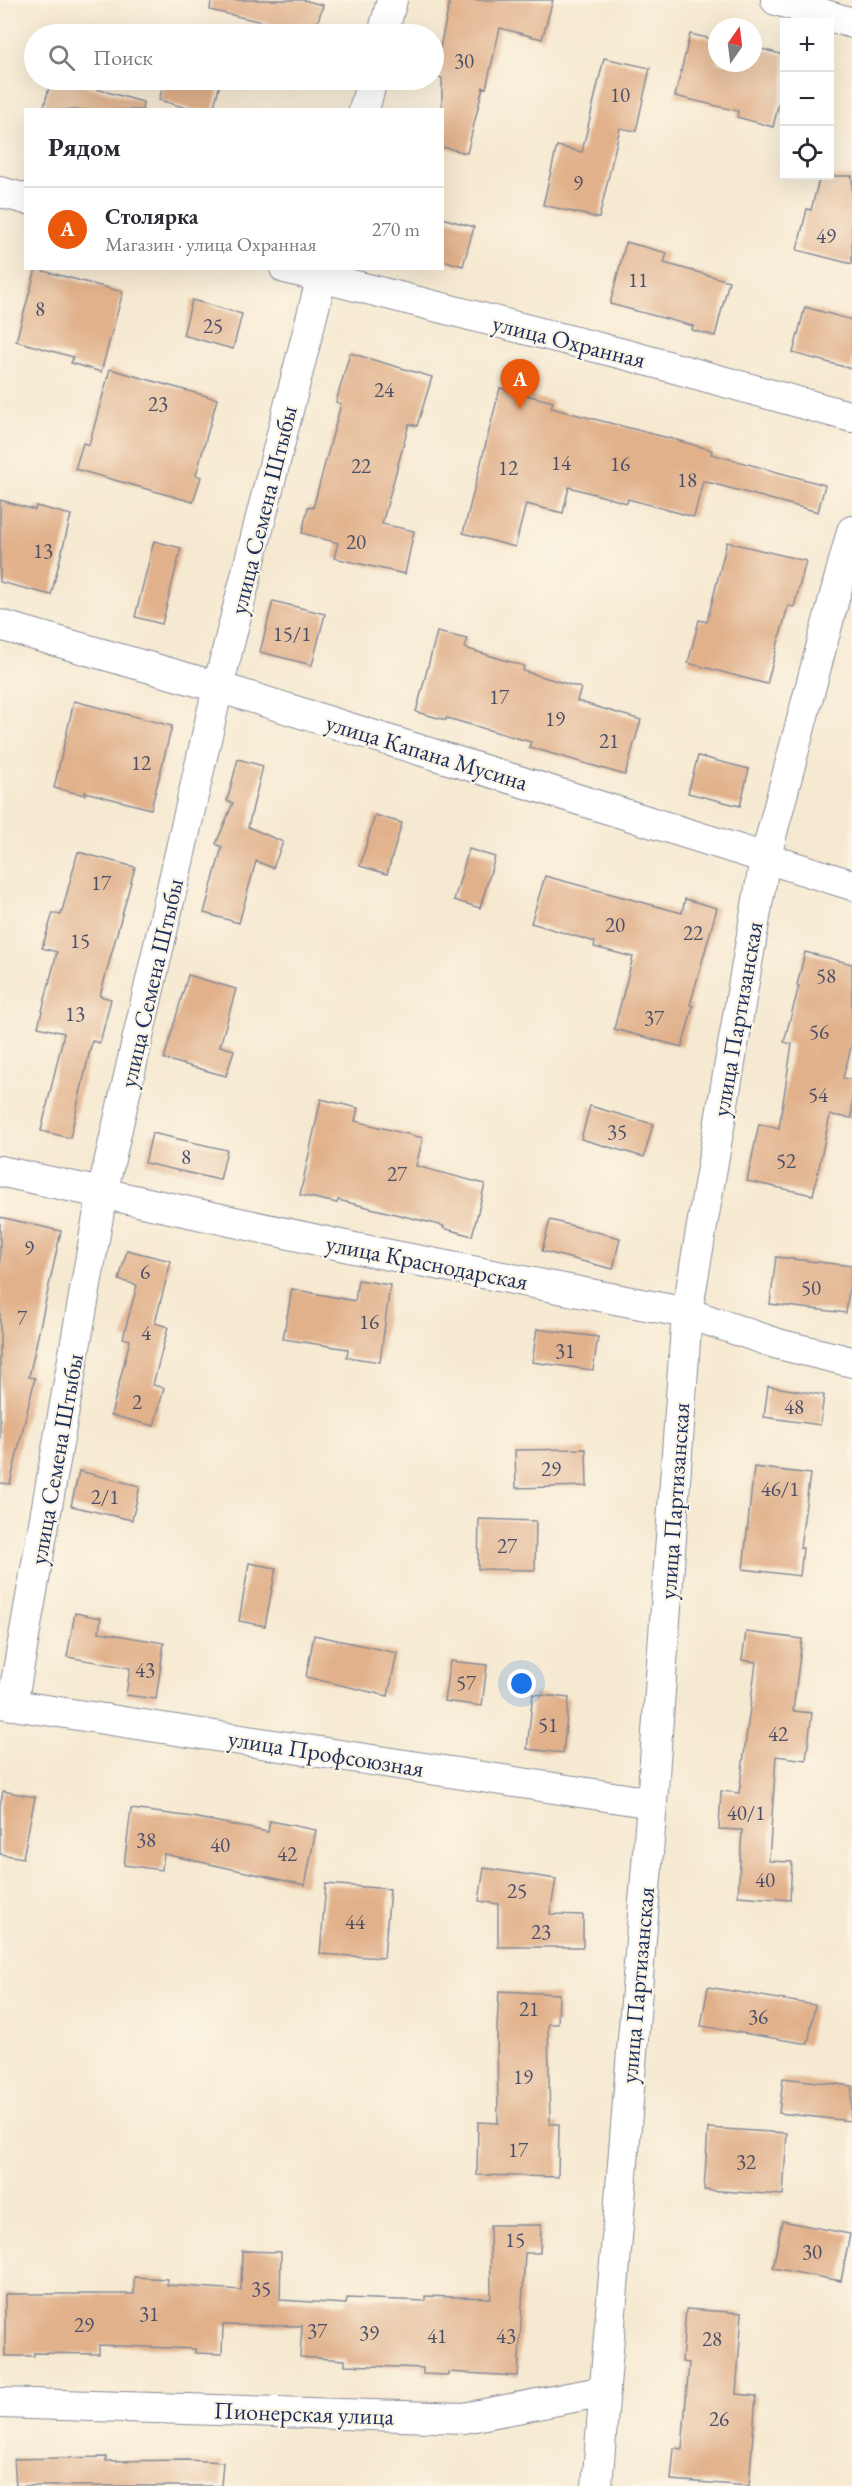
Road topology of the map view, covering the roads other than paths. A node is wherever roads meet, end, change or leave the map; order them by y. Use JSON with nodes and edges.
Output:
{"nodes":[{"id":1,"x":392,"y":0,"type":"edge"},
{"id":2,"x":776,"y":0,"type":"edge"},
{"id":3,"x":852,"y":23,"type":"edge"},
{"id":4,"x":386,"y":24,"type":"edge"},
{"id":5,"x":369,"y":90,"type":"edge"},
{"id":6,"x":365,"y":108,"type":"edge"},
{"id":7,"x":0,"y":192,"type":"edge"},
{"id":8,"x":24,"y":198,"type":"edge"},
{"id":9,"x":300,"y":270,"type":"edge"},
{"id":10,"x":322,"y":273,"type":"edge"},
{"id":11,"x":852,"y":417,"type":"edge"},
{"id":12,"x":852,"y":531,"type":"edge"},
{"id":13,"x":0,"y":625,"type":"edge"},
{"id":14,"x":218,"y":687,"type":"junction"},
{"id":15,"x":765,"y":859,"type":"junction"},
{"id":16,"x":852,"y":885,"type":"edge"},
{"id":17,"x":0,"y":1171,"type":"edge"},
{"id":18,"x":102,"y":1194,"type":"junction"},
{"id":19,"x":687,"y":1313,"type":"junction"},
{"id":20,"x":852,"y":1362,"type":"edge"},
{"id":21,"x":6,"y":1704,"type":"edge"},
{"id":22,"x":652,"y":1803,"type":"junction"},
{"id":23,"x":605,"y":2391,"type":"junction"},
{"id":24,"x":0,"y":2403,"type":"edge"},
{"id":25,"x":597,"y":2486,"type":"edge"}],
"edges":[{"from":1,"to":4,"type":"street"},
{"from":2,"to":3,"type":"street"},
{"from":5,"to":6,"type":"street"},
{"from":7,"to":8,"type":"street"},
{"from":9,"to":10,"type":"street","name":"улица Охранная"},
{"from":10,"to":11,"type":"street","name":"улица Охранная"},
{"from":10,"to":14,"type":"street","name":"улица Семена Штыбы"},
{"from":12,"to":15,"type":"street","name":"улица Партизанская"},
{"from":13,"to":14,"type":"street","name":"улица Капана Мусина"},
{"from":14,"to":15,"type":"street","name":"улица Капана Мусина"},
{"from":14,"to":18,"type":"street","name":"улица Семена Штыбы"},
{"from":15,"to":16,"type":"street","name":"улица Капана Мусина"},
{"from":15,"to":19,"type":"street","name":"улица Партизанская"},
{"from":17,"to":18,"type":"street","name":"улица Краснодарская"},
{"from":18,"to":19,"type":"street","name":"улица Краснодарская"},
{"from":18,"to":21,"type":"street","name":"улица Семена Штыбы"},
{"from":19,"to":20,"type":"street","name":"улица Краснодарская"},
{"from":19,"to":22,"type":"street","name":"улица Партизанская"},
{"from":21,"to":22,"type":"street","name":"улица Профсоюзная"},
{"from":22,"to":23,"type":"street","name":"улица Партизанская"},
{"from":23,"to":24,"type":"street","name":"Пионерская улица"},
{"from":23,"to":25,"type":"street","name":"улица Партизанская"}]}
